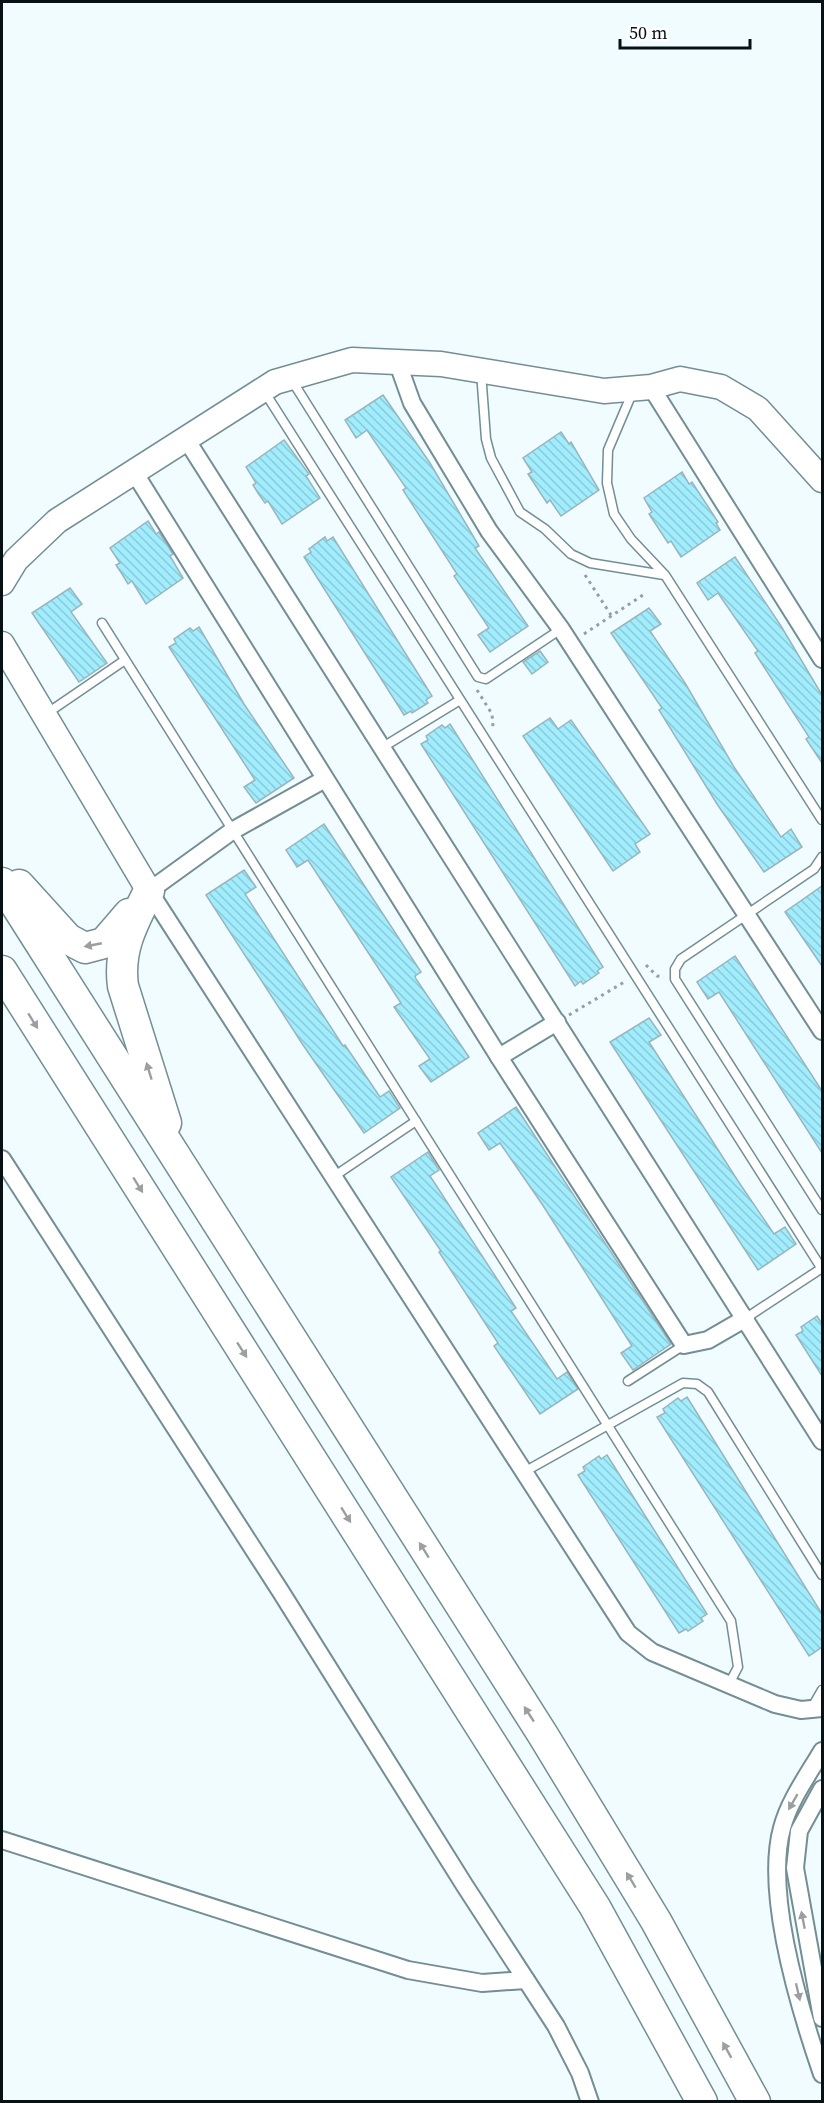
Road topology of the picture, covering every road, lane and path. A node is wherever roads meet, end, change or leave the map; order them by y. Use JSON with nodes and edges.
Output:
{"nodes":[{"id":1,"x":397,"y":361,"type":"junction"},
{"id":2,"x":481,"y":370,"type":"junction"},
{"id":3,"x":290,"y":377,"type":"junction"},
{"id":4,"x":642,"y":387,"type":"junction"},
{"id":5,"x":263,"y":390,"type":"junction"},
{"id":6,"x":186,"y":439,"type":"junction"},
{"id":7,"x":134,"y":472,"type":"junction"},
{"id":8,"x":822,"y":480,"type":"edge"},
{"id":9,"x":571,"y":554,"type":"junction"},
{"id":10,"x":665,"y":575,"type":"junction"},
{"id":11,"x":2,"y":583,"type":"edge"},
{"id":12,"x":643,"y":594,"type":"dead end"},
{"id":13,"x":612,"y":615,"type":"junction"},
{"id":14,"x":102,"y":623,"type":"dead end"},
{"id":15,"x":566,"y":636,"type":"junction"},
{"id":16,"x":2,"y":644,"type":"edge"},
{"id":17,"x":822,"y":659,"type":"edge"},
{"id":18,"x":125,"y":660,"type":"junction"},
{"id":19,"x":478,"y":677,"type":"junction"},
{"id":20,"x":460,"y":700,"type":"junction"},
{"id":21,"x":45,"y":714,"type":"junction"},
{"id":22,"x":485,"y":740,"type":"junction"},
{"id":23,"x":382,"y":747,"type":"junction"},
{"id":24,"x":325,"y":779,"type":"junction"},
{"id":25,"x":822,"y":820,"type":"edge"},
{"id":26,"x":232,"y":831,"type":"junction"},
{"id":27,"x":822,"y":857,"type":"edge"},
{"id":28,"x":2,"y":867,"type":"edge"},
{"id":29,"x":2,"y":883,"type":"edge"},
{"id":30,"x":149,"y":891,"type":"junction"},
{"id":31,"x":746,"y":914,"type":"junction"},
{"id":32,"x":622,"y":956,"type":"junction"},
{"id":33,"x":2,"y":972,"type":"edge"},
{"id":34,"x":635,"y":976,"type":"junction"},
{"id":35,"x":675,"y":979,"type":"junction"},
{"id":36,"x":557,"y":1022,"type":"junction"},
{"id":37,"x":822,"y":1031,"type":"edge"},
{"id":38,"x":499,"y":1057,"type":"junction"},
{"id":39,"x":416,"y":1121,"type":"junction"},
{"id":40,"x":2,"y":1159,"type":"edge"},
{"id":41,"x":180,"y":1166,"type":"junction"},
{"id":42,"x":333,"y":1177,"type":"junction"},
{"id":43,"x":822,"y":1210,"type":"edge"},
{"id":44,"x":822,"y":1269,"type":"edge"},
{"id":45,"x":746,"y":1318,"type":"junction"},
{"id":46,"x":684,"y":1345,"type":"junction"},
{"id":47,"x":628,"y":1381,"type":"dead end"},
{"id":48,"x":608,"y":1425,"type":"junction"},
{"id":49,"x":822,"y":1441,"type":"edge"},
{"id":50,"x":524,"y":1472,"type":"junction"},
{"id":51,"x":822,"y":1575,"type":"edge"},
{"id":52,"x":729,"y":1684,"type":"junction"},
{"id":53,"x":822,"y":1690,"type":"edge"},
{"id":54,"x":814,"y":1711,"type":"edge"},
{"id":55,"x":822,"y":1751,"type":"edge"},
{"id":56,"x":822,"y":1789,"type":"edge"},
{"id":57,"x":2,"y":1840,"type":"edge"},
{"id":58,"x":526,"y":1980,"type":"junction"},
{"id":59,"x":822,"y":2018,"type":"edge"},
{"id":60,"x":822,"y":2074,"type":"edge"},
{"id":61,"x":590,"y":2102,"type":"edge"},
{"id":62,"x":702,"y":2102,"type":"edge"},
{"id":63,"x":755,"y":2102,"type":"edge"}],
"edges":[{"from":1,"to":2,"type":"street"},
{"from":1,"to":3,"type":"street"},
{"from":1,"to":15,"type":"street"},
{"from":2,"to":4,"type":"street"},
{"from":2,"to":9,"type":"lane"},
{"from":3,"to":5,"type":"street"},
{"from":3,"to":19,"type":"lane"},
{"from":4,"to":8,"type":"street"},
{"from":4,"to":10,"type":"lane"},
{"from":4,"to":17,"type":"street"},
{"from":5,"to":6,"type":"street"},
{"from":5,"to":20,"type":"lane"},
{"from":6,"to":7,"type":"street"},
{"from":6,"to":23,"type":"street"},
{"from":7,"to":11,"type":"street"},
{"from":7,"to":24,"type":"street"},
{"from":9,"to":10,"type":"lane"},
{"from":9,"to":13,"type":"path"},
{"from":10,"to":25,"type":"lane"},
{"from":12,"to":13,"type":"path"},
{"from":13,"to":15,"type":"path"},
{"from":14,"to":18,"type":"lane"},
{"from":15,"to":19,"type":"lane"},
{"from":15,"to":31,"type":"street"},
{"from":16,"to":21,"type":"street"},
{"from":18,"to":21,"type":"lane"},
{"from":18,"to":26,"type":"lane"},
{"from":19,"to":22,"type":"path"},
{"from":20,"to":22,"type":"lane"},
{"from":20,"to":23,"type":"lane"},
{"from":21,"to":30,"type":"street"},
{"from":22,"to":32,"type":"lane"},
{"from":23,"to":36,"type":"street"},
{"from":24,"to":26,"type":"street"},
{"from":24,"to":38,"type":"street"},
{"from":26,"to":30,"type":"street"},
{"from":26,"to":39,"type":"lane"},
{"from":27,"to":31,"type":"lane"},
{"from":30,"to":28,"type":"highway","one_way":true},
{"from":29,"to":41,"type":"highway"},
{"from":41,"to":30,"type":"highway","one_way":true},
{"from":30,"to":42,"type":"street"},
{"from":31,"to":35,"type":"lane"},
{"from":31,"to":37,"type":"street"},
{"from":32,"to":34,"type":"lane"},
{"from":32,"to":35,"type":"path"},
{"from":33,"to":62,"type":"highway","one_way":true},
{"from":34,"to":36,"type":"path"},
{"from":34,"to":44,"type":"lane"},
{"from":35,"to":43,"type":"lane"},
{"from":36,"to":38,"type":"street"},
{"from":36,"to":45,"type":"street"},
{"from":38,"to":46,"type":"street"},
{"from":39,"to":42,"type":"lane"},
{"from":39,"to":48,"type":"lane"},
{"from":40,"to":58,"type":"street"},
{"from":63,"to":41,"type":"highway","one_way":true},
{"from":42,"to":50,"type":"street"},
{"from":44,"to":45,"type":"lane"},
{"from":45,"to":46,"type":"street"},
{"from":45,"to":49,"type":"street"},
{"from":46,"to":47,"type":"lane"},
{"from":48,"to":50,"type":"lane"},
{"from":48,"to":51,"type":"lane"},
{"from":48,"to":52,"type":"lane"},
{"from":50,"to":52,"type":"street"},
{"from":52,"to":54,"type":"street"},
{"from":53,"to":54,"type":"lane"},
{"from":55,"to":60,"type":"street","one_way":true},
{"from":59,"to":56,"type":"street","one_way":true},
{"from":57,"to":58,"type":"street"},
{"from":58,"to":61,"type":"street"}]}
